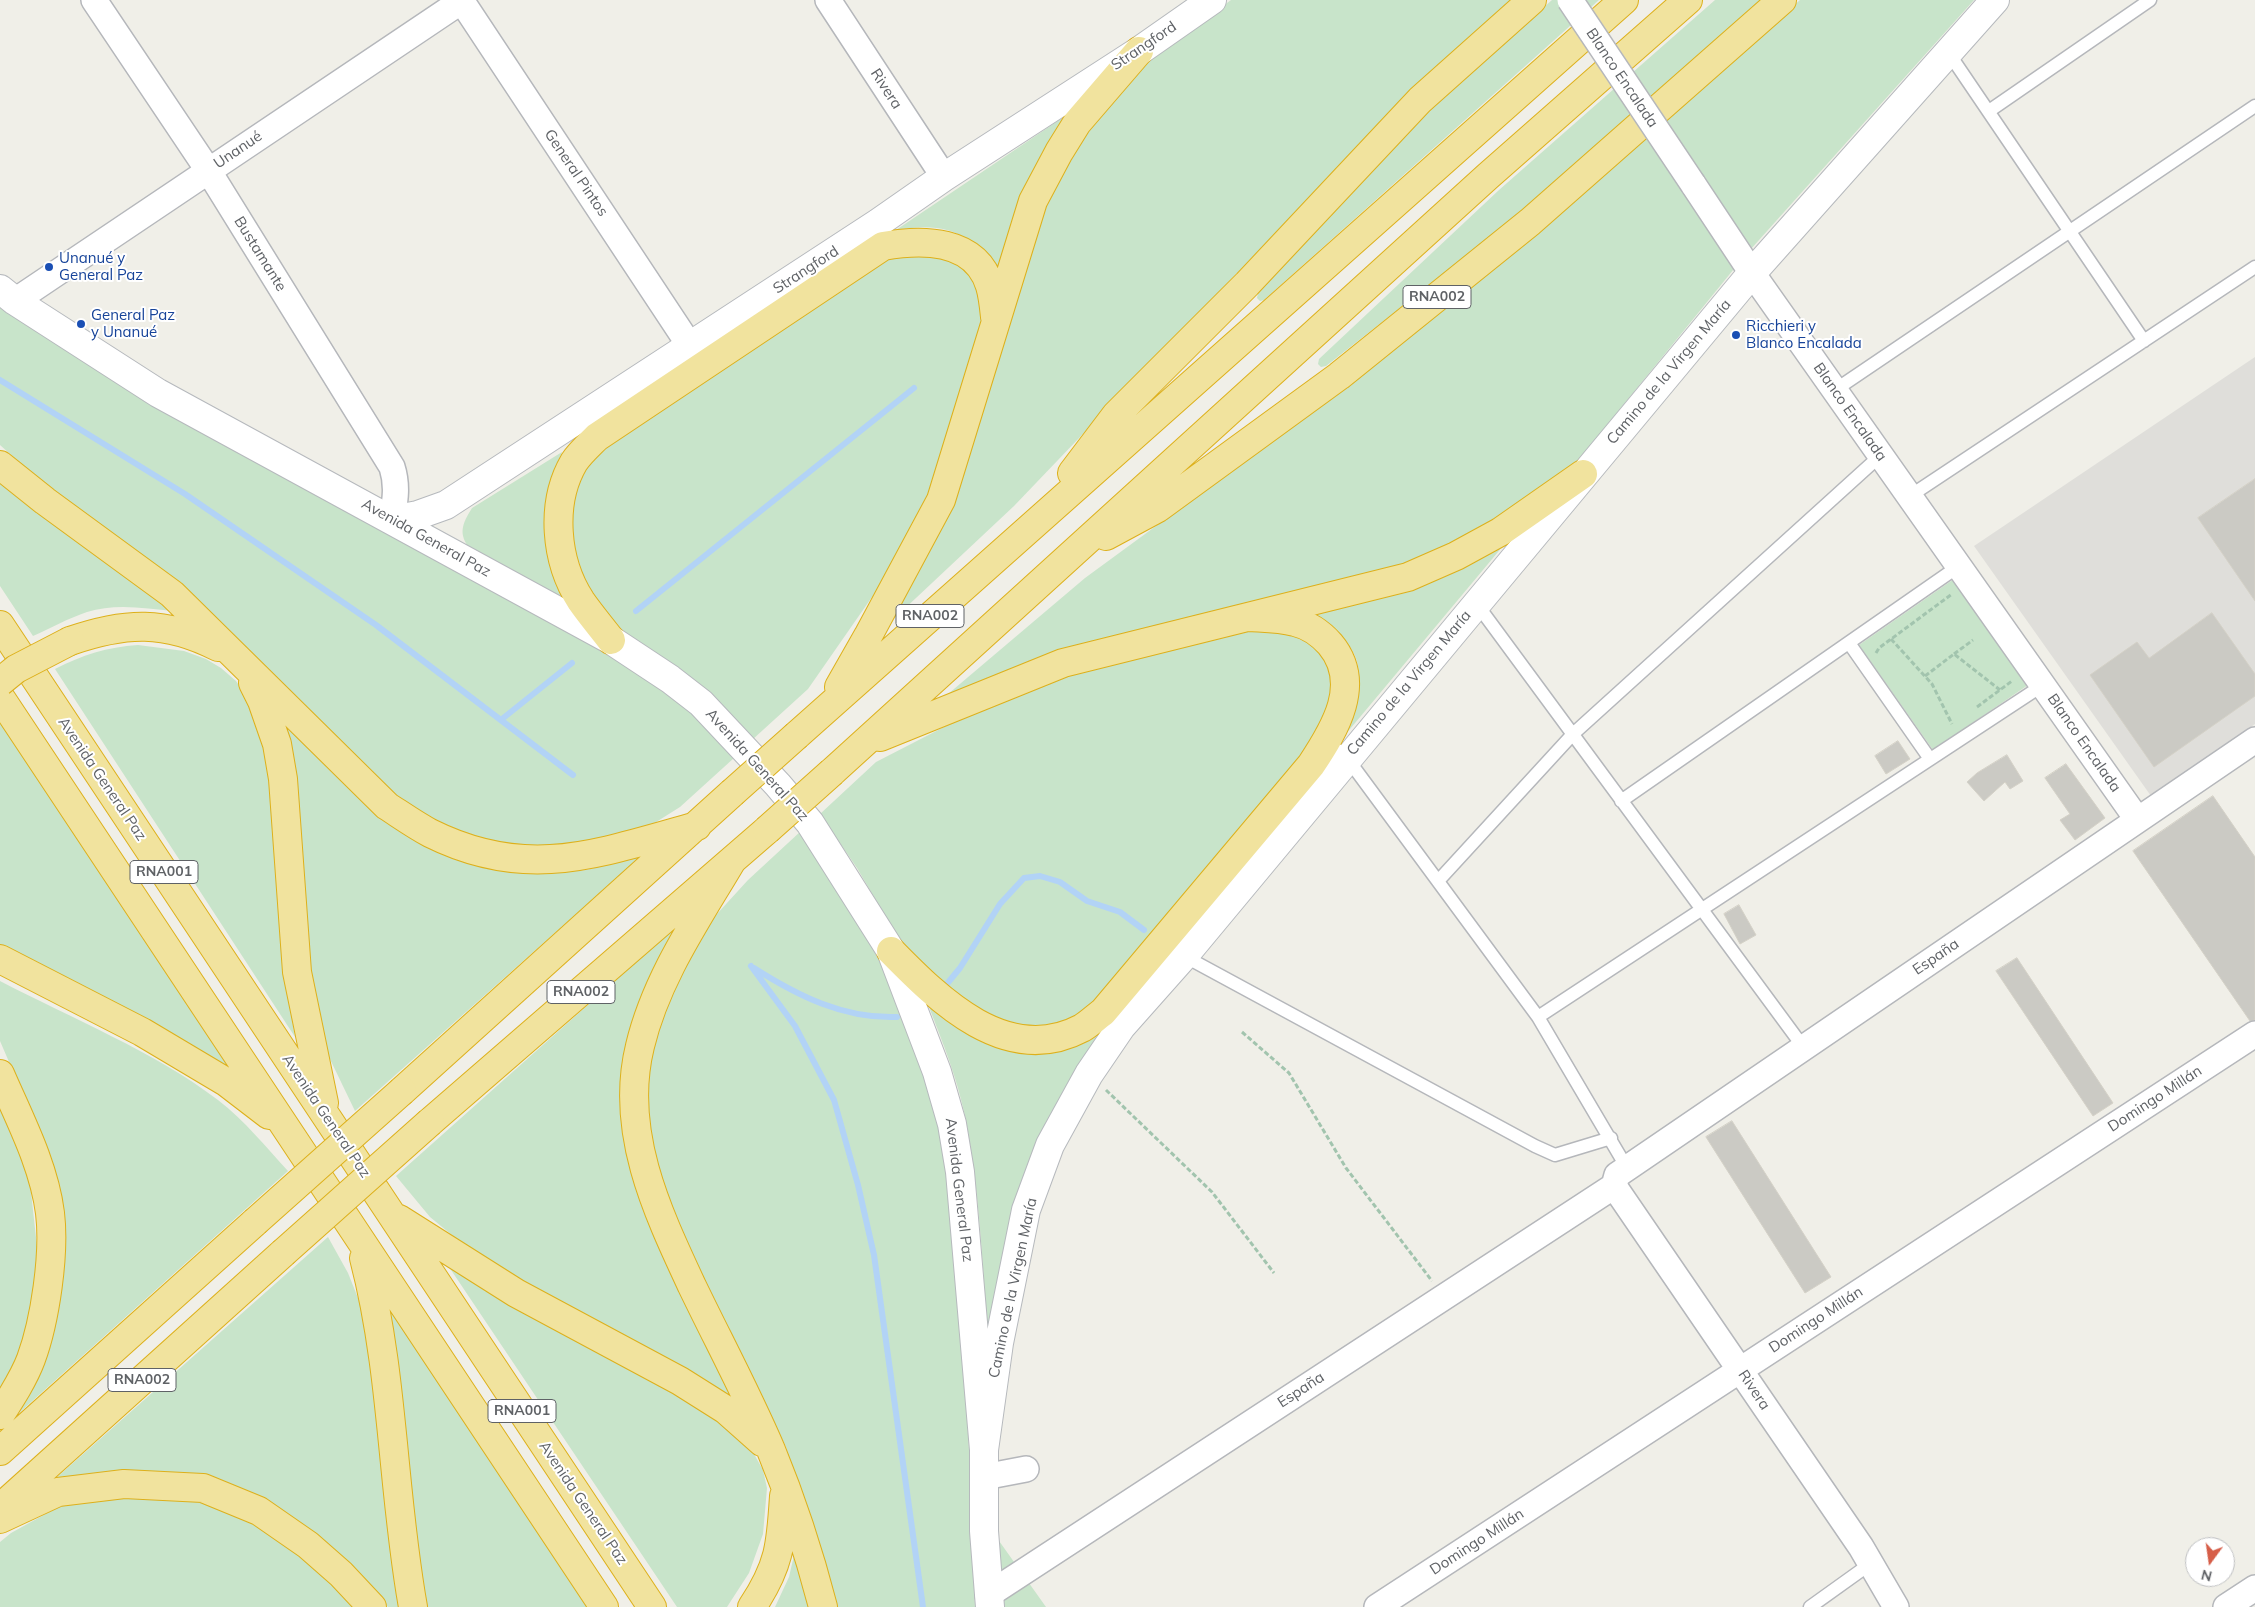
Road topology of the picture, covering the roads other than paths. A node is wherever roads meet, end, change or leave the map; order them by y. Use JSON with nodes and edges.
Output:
{"nodes":[{"id":1,"x":94,"y":0,"type":"edge"},
{"id":2,"x":462,"y":0,"type":"edge"},
{"id":3,"x":828,"y":0,"type":"edge"},
{"id":4,"x":1532,"y":0,"type":"edge"},
{"id":5,"x":1570,"y":0,"type":"edge"},
{"id":6,"x":1624,"y":0,"type":"edge"},
{"id":7,"x":1688,"y":0,"type":"edge"},
{"id":8,"x":1782,"y":0,"type":"edge"},
{"id":9,"x":1995,"y":0,"type":"edge"},
{"id":10,"x":2150,"y":0,"type":"edge"},
{"id":11,"x":1203,"y":2,"type":"edge"},
{"id":12,"x":1139,"y":51,"type":"junction"},
{"id":13,"x":1948,"y":52,"type":"junction"},
{"id":14,"x":2255,"y":106,"type":"edge"},
{"id":15,"x":1989,"y":111,"type":"junction"},
{"id":16,"x":208,"y":170,"type":"junction"},
{"id":17,"x":944,"y":177,"type":"junction"},
{"id":18,"x":2070,"y":231,"type":"junction"},
{"id":19,"x":881,"y":235,"type":"junction"},
{"id":20,"x":2255,"y":267,"type":"edge"},
{"id":21,"x":1752,"y":273,"type":"junction"},
{"id":22,"x":7,"y":295,"type":"edge"},
{"id":23,"x":996,"y":319,"type":"junction"},
{"id":24,"x":2144,"y":341,"type":"junction"},
{"id":25,"x":690,"y":346,"type":"junction"},
{"id":26,"x":1835,"y":390,"type":"junction"},
{"id":27,"x":570,"y":425,"type":"junction"},
{"id":28,"x":584,"y":449,"type":"junction"},
{"id":29,"x":1881,"y":455,"type":"junction"},
{"id":30,"x":2,"y":465,"type":"edge"},
{"id":31,"x":1583,"y":474,"type":"junction"},
{"id":32,"x":1910,"y":496,"type":"junction"},
{"id":33,"x":392,"y":520,"type":"junction"},
{"id":34,"x":1034,"y":523,"type":"junction"},
{"id":35,"x":1066,"y":559,"type":"junction"},
{"id":36,"x":1959,"y":566,"type":"junction"},
{"id":37,"x":1476,"y":603,"type":"junction"},
{"id":38,"x":1249,"y":617,"type":"junction"},
{"id":39,"x":0,"y":625,"type":"edge"},
{"id":40,"x":611,"y":640,"type":"junction"},
{"id":41,"x":1849,"y":643,"type":"junction"},
{"id":42,"x":239,"y":660,"type":"junction"},
{"id":43,"x":2038,"y":678,"type":"junction"},
{"id":44,"x":0,"y":682,"type":"edge"},
{"id":45,"x":0,"y":697,"type":"edge"},
{"id":46,"x":826,"y":708,"type":"junction"},
{"id":47,"x":1573,"y":734,"type":"junction"},
{"id":48,"x":2255,"y":740,"type":"edge"},
{"id":49,"x":860,"y":746,"type":"junction"},
{"id":50,"x":1337,"y":749,"type":"junction"},
{"id":51,"x":1930,"y":759,"type":"junction"},
{"id":52,"x":1621,"y":801,"type":"junction"},
{"id":53,"x":2137,"y":819,"type":"junction"},
{"id":54,"x":697,"y":826,"type":"junction"},
{"id":55,"x":731,"y":862,"type":"junction"},
{"id":56,"x":1440,"y":880,"type":"junction"},
{"id":57,"x":1702,"y":909,"type":"junction"},
{"id":58,"x":891,"y":951,"type":"junction"},
{"id":59,"x":1184,"y":956,"type":"junction"},
{"id":60,"x":0,"y":959,"type":"edge"},
{"id":61,"x":1538,"y":1017,"type":"junction"},
{"id":62,"x":1088,"y":1024,"type":"junction"},
{"id":63,"x":2253,"y":1039,"type":"edge"},
{"id":64,"x":1109,"y":1045,"type":"junction"},
{"id":65,"x":1804,"y":1048,"type":"junction"},
{"id":66,"x":0,"y":1074,"type":"edge"},
{"id":67,"x":328,"y":1119,"type":"junction"},
{"id":68,"x":291,"y":1134,"type":"junction"},
{"id":69,"x":1611,"y":1138,"type":"junction"},
{"id":70,"x":1620,"y":1176,"type":"junction"},
{"id":71,"x":392,"y":1215,"type":"junction"},
{"id":72,"x":359,"y":1238,"type":"junction"},
{"id":73,"x":1740,"y":1370,"type":"junction"},
{"id":74,"x":0,"y":1416,"type":"edge"},
{"id":75,"x":770,"y":1449,"type":"junction"},
{"id":76,"x":984,"y":1450,"type":"junction"},
{"id":77,"x":0,"y":1451,"type":"edge"},
{"id":78,"x":1026,"y":1469,"type":"dead end"},
{"id":79,"x":984,"y":1477,"type":"junction"},
{"id":80,"x":784,"y":1487,"type":"junction"},
{"id":81,"x":0,"y":1508,"type":"edge"},
{"id":82,"x":0,"y":1519,"type":"edge"},
{"id":83,"x":1870,"y":1564,"type":"junction"},
{"id":84,"x":989,"y":1601,"type":"edge"},
{"id":85,"x":372,"y":1607,"type":"edge"},
{"id":86,"x":413,"y":1607,"type":"edge"},
{"id":87,"x":604,"y":1607,"type":"edge"},
{"id":88,"x":652,"y":1607,"type":"edge"},
{"id":89,"x":752,"y":1607,"type":"edge"},
{"id":90,"x":823,"y":1607,"type":"edge"},
{"id":91,"x":1377,"y":1607,"type":"edge"},
{"id":92,"x":1810,"y":1607,"type":"edge"},
{"id":93,"x":1896,"y":1607,"type":"edge"}],
"edges":[{"from":1,"to":16,"type":"street","name":"Bustamante"},
{"from":2,"to":16,"type":"street","name":"Unanué"},
{"from":2,"to":25,"type":"street","name":"General Pintos"},
{"from":3,"to":17,"type":"street","name":"Rivera"},
{"from":4,"to":34,"type":"highway","number":"RNA002"},
{"from":5,"to":21,"type":"street","name":"Blanco Encalada","bridge":true},
{"from":6,"to":34,"type":"highway","number":"RNA002"},
{"from":7,"to":35,"type":"highway","number":"RNA002"},
{"from":8,"to":35,"type":"highway","number":"RNA002"},
{"from":9,"to":13,"type":"street","name":"Camino de la Virgen María"},
{"from":10,"to":15,"type":"lane"},
{"from":11,"to":12,"type":"street","name":"Strangford"},
{"from":12,"to":17,"type":"street","name":"Strangford"},
{"from":12,"to":23,"type":"highway"},
{"from":13,"to":15,"type":"lane"},
{"from":13,"to":21,"type":"street","name":"Camino de la Virgen María"},
{"from":14,"to":18,"type":"lane"},
{"from":15,"to":18,"type":"lane"},
{"from":16,"to":22,"type":"street","name":"Unanué"},
{"from":16,"to":33,"type":"street","name":"Bustamante"},
{"from":17,"to":19,"type":"street","name":"Strangford"},
{"from":18,"to":24,"type":"lane"},
{"from":18,"to":26,"type":"lane"},
{"from":19,"to":23,"type":"highway"},
{"from":19,"to":25,"type":"street","name":"Strangford"},
{"from":19,"to":28,"type":"highway"},
{"from":20,"to":24,"type":"lane"},
{"from":21,"to":26,"type":"street","name":"Blanco Encalada"},
{"from":21,"to":31,"type":"street","name":"Camino de la Virgen María"},
{"from":22,"to":33,"type":"street","name":"Avenida General Paz"},
{"from":23,"to":46,"type":"highway"},
{"from":24,"to":32,"type":"lane"},
{"from":25,"to":27,"type":"street","name":"Strangford"},
{"from":26,"to":29,"type":"street","name":"Blanco Encalada"},
{"from":27,"to":28,"type":"street"},
{"from":27,"to":33,"type":"street","name":"Strangford"},
{"from":28,"to":40,"type":"highway"},
{"from":29,"to":32,"type":"street","name":"Blanco Encalada"},
{"from":29,"to":47,"type":"lane"},
{"from":30,"to":42,"type":"highway"},
{"from":31,"to":37,"type":"street","name":"Camino de la Virgen María"},
{"from":31,"to":38,"type":"highway"},
{"from":32,"to":36,"type":"street","name":"Blanco Encalada"},
{"from":33,"to":40,"type":"street","name":"Avenida General Paz"},
{"from":34,"to":46,"type":"highway","number":"RNA002"},
{"from":35,"to":49,"type":"highway","number":"RNA002"},
{"from":36,"to":41,"type":"lane"},
{"from":36,"to":43,"type":"street","name":"Blanco Encalada"},
{"from":37,"to":47,"type":"lane"},
{"from":37,"to":50,"type":"street","name":"Camino de la Virgen María"},
{"from":38,"to":49,"type":"highway"},
{"from":38,"to":50,"type":"highway"},
{"from":39,"to":67,"type":"highway","name":"Avenida General Paz","number":"RNA001"},
{"from":40,"to":58,"type":"street","name":"Avenida General Paz"},
{"from":41,"to":51,"type":"lane"},
{"from":41,"to":52,"type":"lane"},
{"from":42,"to":44,"type":"highway","bridge":true},
{"from":42,"to":54,"type":"highway"},
{"from":42,"to":67,"type":"highway"},
{"from":43,"to":51,"type":"lane"},
{"from":43,"to":53,"type":"street","name":"Blanco Encalada"},
{"from":45,"to":68,"type":"highway","number":"RNA001"},
{"from":46,"to":54,"type":"highway","number":"RNA002","bridge":true},
{"from":47,"to":52,"type":"lane"},
{"from":47,"to":56,"type":"lane"},
{"from":48,"to":53,"type":"street","name":"España"},
{"from":49,"to":55,"type":"highway","number":"RNA002","bridge":true},
{"from":50,"to":56,"type":"lane"},
{"from":50,"to":59,"type":"street","name":"Camino de la Virgen María"},
{"from":50,"to":62,"type":"highway"},
{"from":51,"to":57,"type":"lane"},
{"from":52,"to":57,"type":"lane"},
{"from":53,"to":65,"type":"street","name":"España"},
{"from":54,"to":77,"type":"highway","number":"RNA002","bridge":true},
{"from":55,"to":75,"type":"highway"},
{"from":55,"to":81,"type":"highway","number":"RNA002","bridge":true},
{"from":56,"to":61,"type":"lane"},
{"from":57,"to":61,"type":"lane"},
{"from":57,"to":65,"type":"lane"},
{"from":58,"to":62,"type":"highway"},
{"from":58,"to":76,"type":"street","name":"Avenida General Paz"},
{"from":59,"to":64,"type":"street","name":"Camino de la Virgen María"},
{"from":59,"to":69,"type":"lane"},
{"from":60,"to":68,"type":"highway"},
{"from":61,"to":69,"type":"lane"},
{"from":62,"to":64,"type":"street"},
{"from":63,"to":73,"type":"street","name":"Domingo Millán"},
{"from":64,"to":76,"type":"street","name":"Camino de la Virgen María"},
{"from":65,"to":70,"type":"street","name":"España"},
{"from":66,"to":74,"type":"highway"},
{"from":67,"to":71,"type":"highway","name":"Avenida General Paz","number":"RNA001"},
{"from":68,"to":72,"type":"highway","number":"RNA001"},
{"from":69,"to":70,"type":"lane"},
{"from":70,"to":73,"type":"street","name":"Rivera"},
{"from":70,"to":84,"type":"street","name":"España"},
{"from":71,"to":75,"type":"highway"},
{"from":71,"to":88,"type":"highway","name":"Avenida General Paz","number":"RNA001"},
{"from":72,"to":86,"type":"highway"},
{"from":72,"to":87,"type":"highway","number":"RNA001"},
{"from":73,"to":83,"type":"street","name":"Rivera"},
{"from":73,"to":91,"type":"street","name":"Domingo Millán"},
{"from":75,"to":80,"type":"highway"},
{"from":76,"to":79,"type":"street","name":"Avenida General Paz"},
{"from":78,"to":79,"type":"street"},
{"from":79,"to":84,"type":"street","name":"Avenida General Paz"},
{"from":80,"to":89,"type":"highway"},
{"from":80,"to":90,"type":"highway"},
{"from":82,"to":85,"type":"highway"},
{"from":83,"to":92,"type":"lane"},
{"from":83,"to":93,"type":"street","name":"Rivera"}]}
